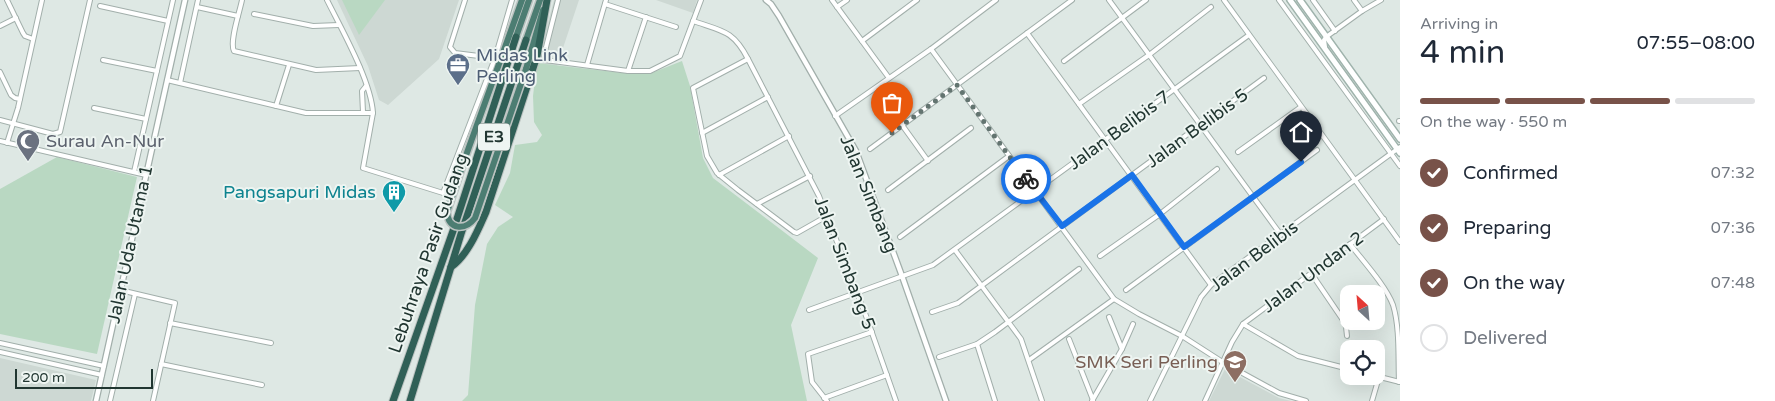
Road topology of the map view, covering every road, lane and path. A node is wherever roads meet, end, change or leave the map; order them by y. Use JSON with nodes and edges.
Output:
{"nodes":[{"id":1,"x":7,"y":0,"type":"edge"},
{"id":2,"x":42,"y":0,"type":"edge"},
{"id":3,"x":90,"y":0,"type":"edge"},
{"id":4,"x":173,"y":0,"type":"edge"},
{"id":5,"x":184,"y":0,"type":"edge"},
{"id":6,"x":198,"y":0,"type":"edge"},
{"id":7,"x":242,"y":0,"type":"edge"},
{"id":8,"x":327,"y":0,"type":"edge"},
{"id":9,"x":465,"y":0,"type":"edge"},
{"id":10,"x":512,"y":0,"type":"edge"},
{"id":11,"x":522,"y":0,"type":"edge"},
{"id":12,"x":529,"y":0,"type":"edge"},
{"id":13,"x":540,"y":0,"type":"edge"},
{"id":14,"x":547,"y":0,"type":"edge"},
{"id":15,"x":558,"y":0,"type":"edge"},
{"id":16,"x":701,"y":0,"type":"edge"},
{"id":17,"x":766,"y":0,"type":"edge"},
{"id":18,"x":832,"y":0,"type":"edge"},
{"id":19,"x":847,"y":0,"type":"edge"},
{"id":20,"x":917,"y":0,"type":"edge"},
{"id":21,"x":996,"y":0,"type":"edge"},
{"id":22,"x":1072,"y":0,"type":"edge"},
{"id":23,"x":1110,"y":0,"type":"edge"},
{"id":24,"x":1146,"y":0,"type":"edge"},
{"id":25,"x":1224,"y":0,"type":"edge"},
{"id":26,"x":1279,"y":0,"type":"edge"},
{"id":27,"x":1290,"y":0,"type":"edge"},
{"id":28,"x":1300,"y":0,"type":"edge"},
{"id":29,"x":1313,"y":0,"type":"edge"},
{"id":30,"x":1354,"y":0,"type":"edge"},
{"id":31,"x":1381,"y":0,"type":"edge"},
{"id":32,"x":606,"y":2,"type":"edge"},
{"id":33,"x":100,"y":6,"type":"dead end"},
{"id":34,"x":197,"y":7,"type":"junction"},
{"id":35,"x":837,"y":7,"type":"junction"},
{"id":36,"x":1211,"y":7,"type":"dead end"},
{"id":37,"x":1362,"y":11,"type":"junction"},
{"id":38,"x":254,"y":14,"type":"dead end"},
{"id":39,"x":238,"y":16,"type":"junction"},
{"id":40,"x":646,"y":17,"type":"junction"},
{"id":41,"x":1122,"y":17,"type":"junction"},
{"id":42,"x":16,"y":18,"type":"junction"},
{"id":43,"x":168,"y":21,"type":"junction"},
{"id":44,"x":693,"y":21,"type":"junction"},
{"id":45,"x":339,"y":25,"type":"junction"},
{"id":46,"x":0,"y":26,"type":"edge"},
{"id":47,"x":676,"y":27,"type":"dead end"},
{"id":48,"x":1335,"y":30,"type":"junction"},
{"id":49,"x":1027,"y":33,"type":"junction"},
{"id":50,"x":1249,"y":35,"type":"junction"},
{"id":51,"x":516,"y":37,"type":"joint"},
{"id":52,"x":1326,"y":37,"type":"junction"},
{"id":53,"x":33,"y":38,"type":"junction"},
{"id":54,"x":526,"y":40,"type":"joint"},
{"id":55,"x":862,"y":41,"type":"junction"},
{"id":56,"x":930,"y":49,"type":"junction"},
{"id":57,"x":1325,"y":49,"type":"junction"},
{"id":58,"x":1149,"y":54,"type":"junction"},
{"id":59,"x":495,"y":58,"type":"junction"},
{"id":60,"x":748,"y":59,"type":"junction"},
{"id":61,"x":103,"y":60,"type":"dead end"},
{"id":62,"x":1064,"y":61,"type":"dead end"},
{"id":63,"x":289,"y":65,"type":"junction"},
{"id":64,"x":587,"y":65,"type":"junction"},
{"id":65,"x":360,"y":68,"type":"junction"},
{"id":66,"x":157,"y":71,"type":"junction"},
{"id":67,"x":628,"y":71,"type":"junction"},
{"id":68,"x":0,"y":72,"type":"edge"},
{"id":69,"x":889,"y":78,"type":"junction"},
{"id":70,"x":1264,"y":78,"type":"dead end"},
{"id":71,"x":167,"y":80,"type":"junction"},
{"id":72,"x":180,"y":83,"type":"junction"},
{"id":73,"x":957,"y":85,"type":"junction"},
{"id":74,"x":366,"y":86,"type":"junction"},
{"id":75,"x":1175,"y":90,"type":"junction"},
{"id":76,"x":768,"y":97,"type":"junction"},
{"id":77,"x":20,"y":99,"type":"junction"},
{"id":78,"x":1079,"y":104,"type":"junction"},
{"id":79,"x":276,"y":106,"type":"junction"},
{"id":80,"x":1302,"y":107,"type":"junction"},
{"id":81,"x":94,"y":108,"type":"dead end"},
{"id":82,"x":363,"y":112,"type":"junction"},
{"id":83,"x":373,"y":113,"type":"junction"},
{"id":84,"x":835,"y":116,"type":"junction"},
{"id":85,"x":146,"y":119,"type":"junction"},
{"id":86,"x":0,"y":120,"type":"edge"},
{"id":87,"x":13,"y":124,"type":"junction"},
{"id":88,"x":902,"y":125,"type":"junction"},
{"id":89,"x":1201,"y":126,"type":"junction"},
{"id":90,"x":971,"y":128,"type":"dead end"},
{"id":91,"x":702,"y":133,"type":"junction"},
{"id":92,"x":789,"y":136,"type":"junction"},
{"id":93,"x":1400,"y":139,"type":"edge"},
{"id":94,"x":1106,"y":140,"type":"junction"},
{"id":95,"x":0,"y":141,"type":"edge"},
{"id":96,"x":7,"y":142,"type":"junction"},
{"id":97,"x":870,"y":149,"type":"dead end"},
{"id":98,"x":1317,"y":150,"type":"dead end"},
{"id":99,"x":1399,"y":150,"type":"edge"},
{"id":100,"x":1238,"y":152,"type":"dead end"},
{"id":101,"x":1391,"y":154,"type":"junction"},
{"id":102,"x":1009,"y":156,"type":"junction"},
{"id":103,"x":928,"y":160,"type":"junction"},
{"id":104,"x":1400,"y":166,"type":"edge"},
{"id":105,"x":1217,"y":169,"type":"dead end"},
{"id":106,"x":134,"y":172,"type":"junction"},
{"id":107,"x":146,"y":175,"type":"junction"},
{"id":108,"x":719,"y":175,"type":"junction"},
{"id":109,"x":1132,"y":175,"type":"junction"},
{"id":110,"x":810,"y":176,"type":"junction"},
{"id":111,"x":1355,"y":181,"type":"junction"},
{"id":112,"x":888,"y":190,"type":"dead end"},
{"id":113,"x":1036,"y":192,"type":"junction"},
{"id":114,"x":1253,"y":198,"type":"junction"},
{"id":115,"x":757,"y":204,"type":"junction"},
{"id":116,"x":1160,"y":214,"type":"junction"},
{"id":117,"x":827,"y":216,"type":"junction"},
{"id":118,"x":1384,"y":219,"type":"junction"},
{"id":119,"x":1062,"y":226,"type":"junction"},
{"id":120,"x":1281,"y":235,"type":"junction"},
{"id":121,"x":900,"y":237,"type":"dead end"},
{"id":122,"x":1400,"y":242,"type":"edge"},
{"id":123,"x":1350,"y":244,"type":"junction"},
{"id":124,"x":1184,"y":247,"type":"junction"},
{"id":125,"x":955,"y":250,"type":"junction"},
{"id":126,"x":1100,"y":256,"type":"dead end"},
{"id":127,"x":451,"y":267,"type":"junction"},
{"id":128,"x":1079,"y":269,"type":"dead end"},
{"id":129,"x":1311,"y":273,"type":"junction"},
{"id":130,"x":902,"y":276,"type":"junction"},
{"id":131,"x":1211,"y":285,"type":"junction"},
{"id":132,"x":982,"y":286,"type":"junction"},
{"id":133,"x":120,"y":290,"type":"junction"},
{"id":134,"x":1126,"y":290,"type":"dead end"},
{"id":135,"x":857,"y":292,"type":"junction"},
{"id":136,"x":135,"y":294,"type":"junction"},
{"id":137,"x":1114,"y":299,"type":"junction"},
{"id":138,"x":809,"y":310,"type":"dead end"},
{"id":139,"x":932,"y":312,"type":"dead end"},
{"id":140,"x":1109,"y":317,"type":"dead end"},
{"id":141,"x":1009,"y":322,"type":"junction"},
{"id":142,"x":170,"y":323,"type":"junction"},
{"id":143,"x":1133,"y":324,"type":"dead end"},
{"id":144,"x":1243,"y":324,"type":"junction"},
{"id":145,"x":872,"y":332,"type":"junction"},
{"id":146,"x":1182,"y":336,"type":"junction"},
{"id":147,"x":1347,"y":336,"type":"dead end"},
{"id":148,"x":1069,"y":340,"type":"dead end"},
{"id":149,"x":0,"y":343,"type":"edge"},
{"id":150,"x":271,"y":343,"type":"dead end"},
{"id":151,"x":977,"y":344,"type":"junction"},
{"id":152,"x":1122,"y":350,"type":"junction"},
{"id":153,"x":0,"y":352,"type":"edge"},
{"id":154,"x":939,"y":357,"type":"dead end"},
{"id":155,"x":1029,"y":360,"type":"junction"},
{"id":156,"x":1224,"y":363,"type":"junction"},
{"id":157,"x":161,"y":364,"type":"junction"},
{"id":158,"x":104,"y":366,"type":"junction"},
{"id":159,"x":1340,"y":367,"type":"edge"},
{"id":160,"x":102,"y":375,"type":"junction"},
{"id":161,"x":887,"y":375,"type":"junction"},
{"id":162,"x":1385,"y":378,"type":"edge"},
{"id":163,"x":1399,"y":382,"type":"edge"},
{"id":164,"x":262,"y":385,"type":"dead end"},
{"id":165,"x":1376,"y":385,"type":"edge"},
{"id":166,"x":825,"y":400,"type":"edge"},
{"id":167,"x":96,"y":401,"type":"edge"},
{"id":168,"x":110,"y":401,"type":"edge"},
{"id":169,"x":153,"y":401,"type":"edge"},
{"id":170,"x":393,"y":401,"type":"edge"},
{"id":171,"x":410,"y":401,"type":"edge"},
{"id":172,"x":896,"y":401,"type":"edge"},
{"id":173,"x":946,"y":401,"type":"edge"},
{"id":174,"x":995,"y":401,"type":"edge"},
{"id":175,"x":1042,"y":401,"type":"edge"},
{"id":176,"x":1092,"y":401,"type":"edge"},
{"id":177,"x":1150,"y":401,"type":"edge"},
{"id":178,"x":1205,"y":401,"type":"edge"},
{"id":179,"x":1306,"y":401,"type":"edge"},
{"id":180,"x":1372,"y":401,"type":"edge"}],
"edges":[{"from":1,"to":42,"type":"street"},
{"from":2,"to":53,"type":"street"},
{"from":3,"to":87,"type":"street"},
{"from":4,"to":43,"type":"street"},
{"from":5,"to":71,"type":"street","name":"Jalan Uda Utama 1"},
{"from":6,"to":34,"type":"street"},
{"from":7,"to":39,"type":"street"},
{"from":8,"to":45,"type":"street"},
{"from":9,"to":59,"type":"street"},
{"from":10,"to":59,"type":"street"},
{"from":11,"to":14,"type":"highway","bridge":true},
{"from":12,"to":51,"type":"highway","name":"Lebuhraya Pasir Gudang"},
{"from":13,"to":54,"type":"highway","name":"Lebuhraya Pasir Gudang"},
{"from":14,"to":127,"type":"highway"},
{"from":15,"to":64,"type":"street"},
{"from":16,"to":44,"type":"street"},
{"from":17,"to":84,"type":"street","name":"Jalan Simbang"},
{"from":18,"to":35,"type":"street"},
{"from":19,"to":35,"type":"street"},
{"from":20,"to":55,"type":"street"},
{"from":21,"to":56,"type":"street"},
{"from":22,"to":49,"type":"street"},
{"from":23,"to":41,"type":"street"},
{"from":24,"to":41,"type":"street"},
{"from":25,"to":50,"type":"street"},
{"from":26,"to":101,"type":"street"},
{"from":27,"to":57,"type":"main road"},
{"from":28,"to":52,"type":"main road"},
{"from":29,"to":48,"type":"street"},
{"from":30,"to":37,"type":"street"},
{"from":31,"to":37,"type":"street"},
{"from":32,"to":40,"type":"street"},
{"from":32,"to":64,"type":"street"},
{"from":33,"to":43,"type":"street"},
{"from":34,"to":39,"type":"street"},
{"from":34,"to":72,"type":"street"},
{"from":35,"to":55,"type":"street"},
{"from":36,"to":58,"type":"street"},
{"from":37,"to":48,"type":"street"},
{"from":38,"to":45,"type":"street"},
{"from":39,"to":63,"type":"street"},
{"from":40,"to":47,"type":"street"},
{"from":40,"to":67,"type":"street"},
{"from":41,"to":58,"type":"street"},
{"from":41,"to":62,"type":"street"},
{"from":42,"to":46,"type":"street"},
{"from":42,"to":53,"type":"street"},
{"from":43,"to":66,"type":"street"},
{"from":44,"to":60,"type":"street","name":"Jalan Simbang 5"},
{"from":44,"to":67,"type":"street"},
{"from":45,"to":65,"type":"street"},
{"from":48,"to":52,"type":"street"},
{"from":49,"to":73,"type":"street"},
{"from":49,"to":78,"type":"street"},
{"from":50,"to":75,"type":"street","name":"Jalan Belibis 7"},
{"from":50,"to":80,"type":"street"},
{"from":51,"to":170,"type":"highway","name":"Lebuhraya Pasir Gudang","number":"E3"},
{"from":52,"to":57,"type":"street"},
{"from":52,"to":93,"type":"main road"},
{"from":53,"to":77,"type":"street"},
{"from":54,"to":127,"type":"highway","name":"Lebuhraya Pasir Gudang","number":"E3"},
{"from":55,"to":69,"type":"street"},
{"from":56,"to":69,"type":"street"},
{"from":56,"to":73,"type":"street"},
{"from":57,"to":99,"type":"main road"},
{"from":58,"to":75,"type":"street"},
{"from":58,"to":78,"type":"street"},
{"from":59,"to":83,"type":"street"},
{"from":60,"to":76,"type":"street","name":"Jalan Simbang 5"},
{"from":60,"to":91,"type":"street"},
{"from":61,"to":66,"type":"street"},
{"from":63,"to":65,"type":"street"},
{"from":63,"to":79,"type":"street"},
{"from":64,"to":67,"type":"street"},
{"from":65,"to":74,"type":"street"},
{"from":66,"to":85,"type":"street"},
{"from":68,"to":77,"type":"street"},
{"from":69,"to":84,"type":"street"},
{"from":70,"to":89,"type":"street","name":"Jalan Belibis 5"},
{"from":71,"to":72,"type":"street"},
{"from":71,"to":107,"type":"street","name":"Jalan Uda Utama 1"},
{"from":72,"to":79,"type":"street"},
{"from":73,"to":88,"type":"street"},
{"from":73,"to":102,"type":"street"},
{"from":74,"to":82,"type":"street"},
{"from":74,"to":83,"type":"street"},
{"from":75,"to":89,"type":"street"},
{"from":75,"to":94,"type":"street","name":"Jalan Belibis 7"},
{"from":76,"to":91,"type":"street"},
{"from":76,"to":92,"type":"street","name":"Jalan Simbang 5"},
{"from":77,"to":87,"type":"street"},
{"from":78,"to":94,"type":"street"},
{"from":79,"to":82,"type":"street"},
{"from":80,"to":100,"type":"street"},
{"from":80,"to":111,"type":"street"},
{"from":81,"to":85,"type":"street"},
{"from":82,"to":83,"type":"street"},
{"from":84,"to":130,"type":"street","name":"Jalan Simbang"},
{"from":85,"to":106,"type":"street"},
{"from":86,"to":87,"type":"street"},
{"from":87,"to":96,"type":"street"},
{"from":88,"to":97,"type":"street"},
{"from":88,"to":103,"type":"street"},
{"from":89,"to":109,"type":"street","name":"Jalan Belibis 5"},
{"from":89,"to":114,"type":"street"},
{"from":90,"to":103,"type":"street"},
{"from":91,"to":108,"type":"street"},
{"from":92,"to":108,"type":"street"},
{"from":92,"to":110,"type":"street","name":"Jalan Simbang 5"},
{"from":94,"to":109,"type":"street"},
{"from":94,"to":113,"type":"street","name":"Jalan Belibis 7"},
{"from":95,"to":96,"type":"street"},
{"from":96,"to":106,"type":"street"},
{"from":98,"to":114,"type":"street"},
{"from":99,"to":101,"type":"street","name":"Jalan Belibis"},
{"from":101,"to":104,"type":"street"},
{"from":101,"to":111,"type":"street","name":"Jalan Belibis"},
{"from":102,"to":113,"type":"street"},
{"from":102,"to":121,"type":"street"},
{"from":103,"to":112,"type":"street"},
{"from":105,"to":116,"type":"street"},
{"from":106,"to":107,"type":"street"},
{"from":107,"to":133,"type":"street","name":"Jalan Uda Utama 1"},
{"from":108,"to":115,"type":"street"},
{"from":109,"to":116,"type":"street"},
{"from":109,"to":119,"type":"street","name":"Jalan Belibis 5"},
{"from":110,"to":115,"type":"street"},
{"from":110,"to":117,"type":"street","name":"Jalan Simbang 5"},
{"from":111,"to":118,"type":"street"},
{"from":111,"to":120,"type":"street","name":"Jalan Belibis"},
{"from":113,"to":119,"type":"street"},
{"from":113,"to":125,"type":"street","name":"Jalan Belibis 7"},
{"from":114,"to":120,"type":"street"},
{"from":114,"to":124,"type":"street"},
{"from":115,"to":117,"type":"street"},
{"from":116,"to":124,"type":"street"},
{"from":116,"to":126,"type":"street"},
{"from":117,"to":135,"type":"street","name":"Jalan Simbang 5"},
{"from":118,"to":122,"type":"street"},
{"from":118,"to":123,"type":"street","name":"Jalan Undan 2"},
{"from":119,"to":132,"type":"street","name":"Jalan Belibis 5"},
{"from":119,"to":137,"type":"street"},
{"from":120,"to":131,"type":"street","name":"Jalan Belibis"},
{"from":123,"to":129,"type":"street","name":"Jalan Undan 2"},
{"from":123,"to":163,"type":"street"},
{"from":124,"to":131,"type":"street"},
{"from":124,"to":134,"type":"street"},
{"from":125,"to":130,"type":"street","name":"Jalan Belibis 7"},
{"from":125,"to":132,"type":"street"},
{"from":127,"to":171,"type":"highway","name":"Lebuhraya Pasir Gudang","number":"E3"},
{"from":128,"to":141,"type":"street"},
{"from":129,"to":144,"type":"street","name":"Jalan Undan 2"},
{"from":129,"to":147,"type":"street"},
{"from":130,"to":135,"type":"street","name":"Jalan Belibis 7"},
{"from":130,"to":173,"type":"street","name":"Jalan Simbang"},
{"from":131,"to":146,"type":"street","name":"Jalan Belibis"},
{"from":132,"to":139,"type":"street","name":"Jalan Belibis 5"},
{"from":132,"to":141,"type":"street"},
{"from":133,"to":136,"type":"street"},
{"from":133,"to":158,"type":"street","name":"Jalan Uda Utama 1"},
{"from":135,"to":138,"type":"street","name":"Jalan Belibis 7"},
{"from":135,"to":145,"type":"street","name":"Jalan Simbang 5"},
{"from":136,"to":142,"type":"street"},
{"from":136,"to":168,"type":"street"},
{"from":137,"to":146,"type":"street"},
{"from":137,"to":155,"type":"street"},
{"from":140,"to":152,"type":"street"},
{"from":141,"to":151,"type":"street"},
{"from":141,"to":155,"type":"street"},
{"from":142,"to":150,"type":"street"},
{"from":142,"to":157,"type":"street"},
{"from":143,"to":152,"type":"street"},
{"from":144,"to":156,"type":"street"},
{"from":144,"to":159,"type":"street"},
{"from":145,"to":161,"type":"street","name":"Jalan Simbang 5"},
{"from":145,"to":166,"type":"street"},
{"from":146,"to":156,"type":"street"},
{"from":146,"to":177,"type":"street","name":"Jalan Belibis"},
{"from":148,"to":176,"type":"street"},
{"from":149,"to":158,"type":"street"},
{"from":151,"to":154,"type":"street"},
{"from":151,"to":174,"type":"street"},
{"from":152,"to":176,"type":"street"},
{"from":153,"to":160,"type":"street"},
{"from":155,"to":175,"type":"street"},
{"from":156,"to":178,"type":"street"},
{"from":156,"to":179,"type":"street"},
{"from":157,"to":164,"type":"street"},
{"from":157,"to":169,"type":"street"},
{"from":158,"to":160,"type":"street","name":"Jalan Uda Utama 1"},
{"from":160,"to":167,"type":"street","name":"Jalan Uda Utama 1"},
{"from":161,"to":166,"type":"street"},
{"from":161,"to":172,"type":"street","name":"Jalan Simbang 5"},
{"from":162,"to":163,"type":"street"},
{"from":165,"to":180,"type":"street"}]}
